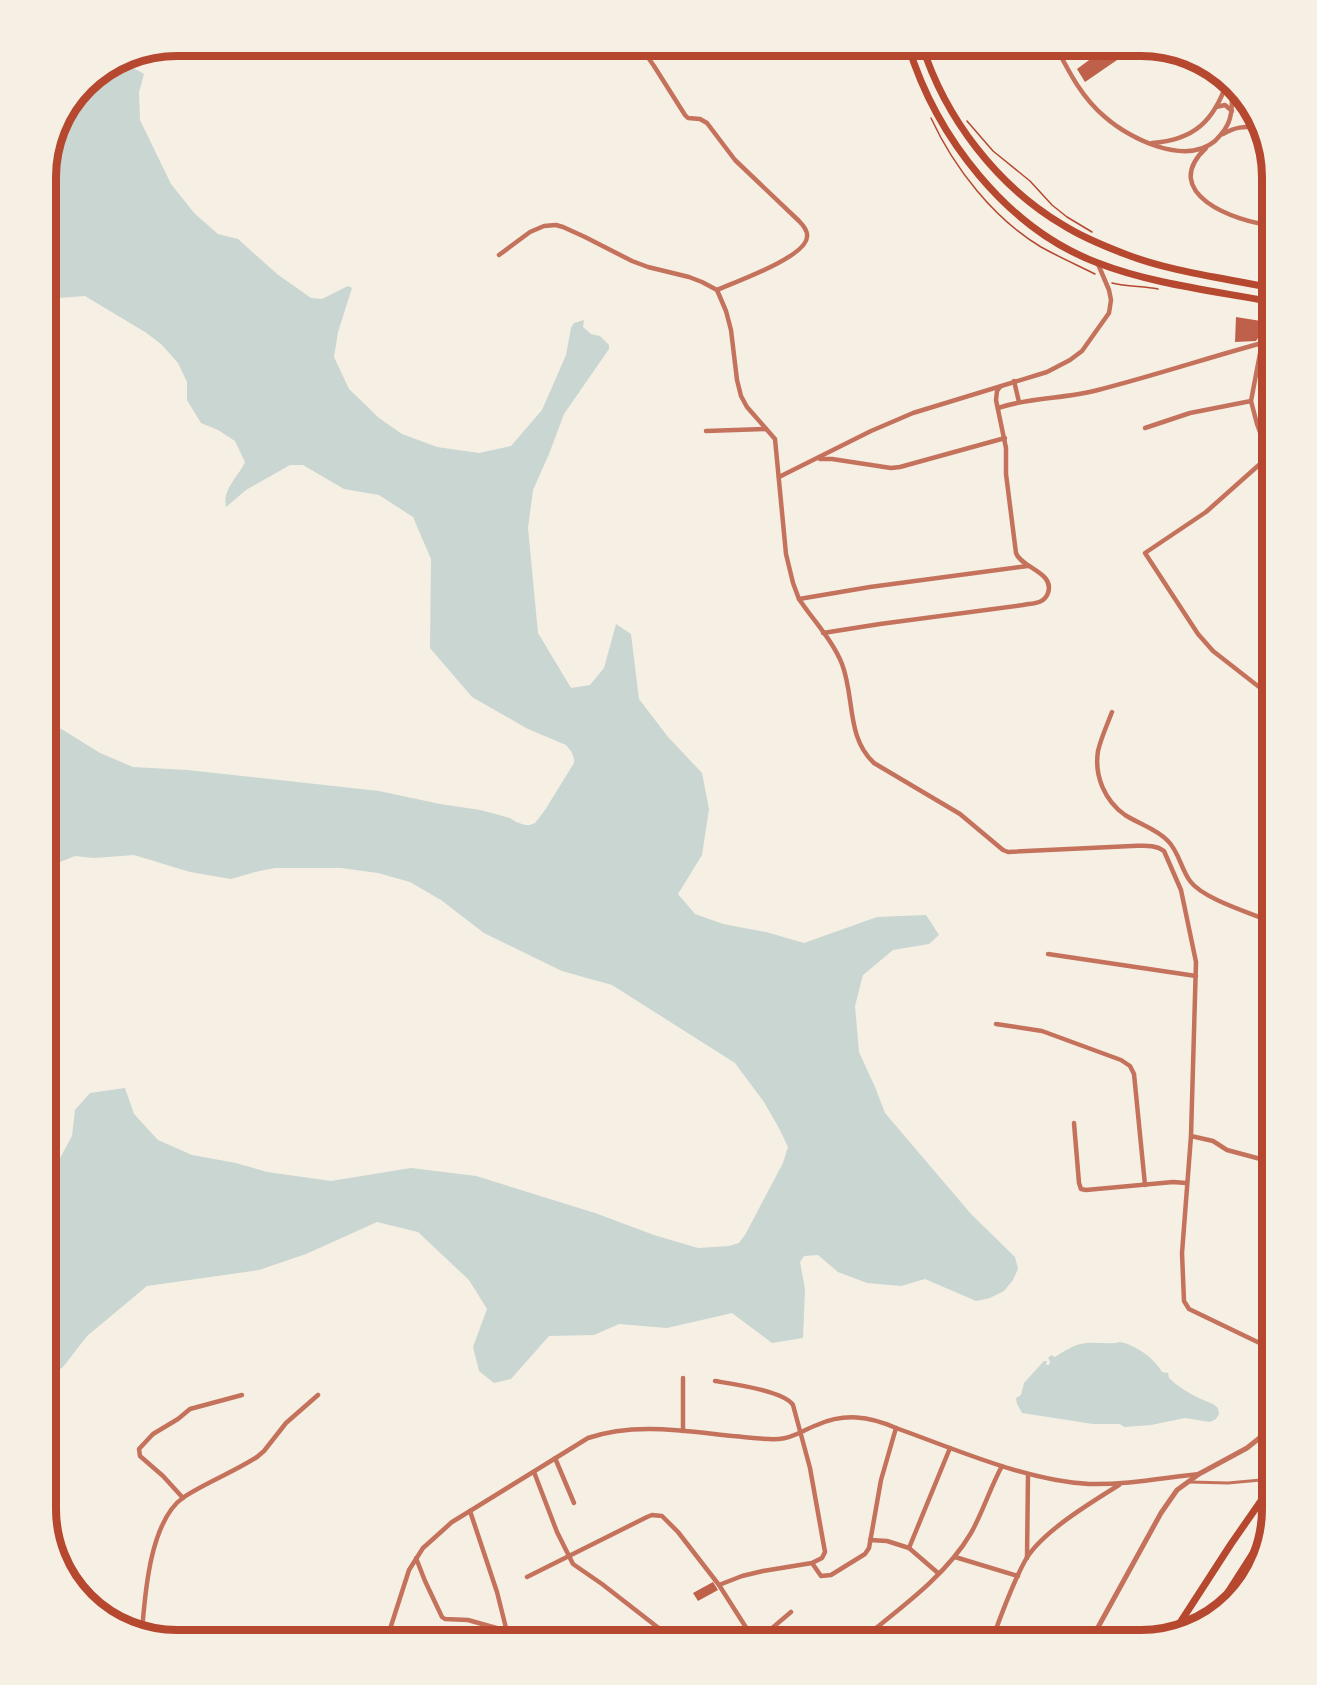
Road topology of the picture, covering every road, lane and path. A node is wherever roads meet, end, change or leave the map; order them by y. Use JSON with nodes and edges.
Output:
{"nodes":[{"id":1,"x":647,"y":56,"type":"edge"},
{"id":2,"x":913,"y":56,"type":"edge"},
{"id":3,"x":927,"y":56,"type":"edge"},
{"id":4,"x":1061,"y":56,"type":"edge"},
{"id":5,"x":1224,"y":89,"type":"edge"},
{"id":6,"x":1231,"y":96,"type":"edge"},
{"id":7,"x":1216,"y":107,"type":"junction"},
{"id":8,"x":1232,"y":111,"type":"junction"},
{"id":9,"x":967,"y":121,"type":"dead end"},
{"id":10,"x":1251,"y":127,"type":"edge"},
{"id":11,"x":1221,"y":135,"type":"junction"},
{"id":12,"x":1182,"y":138,"type":"junction"},
{"id":13,"x":1150,"y":143,"type":"junction"},
{"id":14,"x":1209,"y":145,"type":"junction"},
{"id":15,"x":1186,"y":152,"type":"junction"},
{"id":16,"x":1262,"y":224,"type":"edge"},
{"id":17,"x":1094,"y":233,"type":"dead end"},
{"id":18,"x":499,"y":255,"type":"dead end"},
{"id":19,"x":1098,"y":264,"type":"junction"},
{"id":20,"x":1262,"y":286,"type":"edge"},
{"id":21,"x":717,"y":290,"type":"junction"},
{"id":22,"x":1262,"y":300,"type":"edge"},
{"id":23,"x":1262,"y":343,"type":"joint"},
{"id":24,"x":1014,"y":381,"type":"junction"},
{"id":25,"x":1000,"y":387,"type":"junction"},
{"id":26,"x":1251,"y":401,"type":"junction"},
{"id":27,"x":1019,"y":402,"type":"junction"},
{"id":28,"x":998,"y":408,"type":"junction"},
{"id":29,"x":1145,"y":428,"type":"dead end"},
{"id":30,"x":766,"y":429,"type":"junction"},
{"id":31,"x":706,"y":431,"type":"dead end"},
{"id":32,"x":1262,"y":437,"type":"edge"},
{"id":33,"x":1005,"y":438,"type":"junction"},
{"id":34,"x":818,"y":459,"type":"junction"},
{"id":35,"x":1262,"y":464,"type":"edge"},
{"id":36,"x":779,"y":477,"type":"junction"},
{"id":37,"x":1028,"y":566,"type":"junction"},
{"id":38,"x":799,"y":599,"type":"junction"},
{"id":39,"x":823,"y":633,"type":"junction"},
{"id":40,"x":1262,"y":689,"type":"edge"},
{"id":41,"x":1112,"y":712,"type":"dead end"},
{"id":42,"x":1262,"y":918,"type":"edge"},
{"id":43,"x":1048,"y":954,"type":"dead end"},
{"id":44,"x":1196,"y":976,"type":"junction"},
{"id":45,"x":996,"y":1024,"type":"dead end"},
{"id":46,"x":1074,"y":1122,"type":"dead end"},
{"id":47,"x":1191,"y":1136,"type":"junction"},
{"id":48,"x":1262,"y":1157,"type":"edge"},
{"id":49,"x":1186,"y":1183,"type":"junction"},
{"id":50,"x":1145,"y":1185,"type":"junction"},
{"id":51,"x":1262,"y":1344,"type":"edge"},
{"id":52,"x":683,"y":1377,"type":"dead end"},
{"id":53,"x":716,"y":1381,"type":"dead end"},
{"id":54,"x":242,"y":1395,"type":"dead end"},
{"id":55,"x":318,"y":1395,"type":"dead end"},
{"id":56,"x":896,"y":1428,"type":"junction"},
{"id":57,"x":683,"y":1431,"type":"junction"},
{"id":58,"x":800,"y":1434,"type":"junction"},
{"id":59,"x":1262,"y":1436,"type":"edge"},
{"id":60,"x":950,"y":1448,"type":"junction"},
{"id":61,"x":555,"y":1458,"type":"junction"},
{"id":62,"x":1002,"y":1466,"type":"junction"},
{"id":63,"x":534,"y":1472,"type":"junction"},
{"id":64,"x":1028,"y":1474,"type":"junction"},
{"id":65,"x":1199,"y":1474,"type":"junction"},
{"id":66,"x":1262,"y":1480,"type":"edge"},
{"id":67,"x":1186,"y":1482,"type":"junction"},
{"id":68,"x":1122,"y":1483,"type":"junction"},
{"id":69,"x":183,"y":1498,"type":"junction"},
{"id":70,"x":1262,"y":1499,"type":"edge"},
{"id":71,"x":574,"y":1503,"type":"dead end"},
{"id":72,"x":470,"y":1511,"type":"junction"},
{"id":73,"x":870,"y":1540,"type":"junction"},
{"id":74,"x":909,"y":1548,"type":"junction"},
{"id":75,"x":1252,"y":1555,"type":"edge"},
{"id":76,"x":569,"y":1557,"type":"junction"},
{"id":77,"x":955,"y":1557,"type":"junction"},
{"id":78,"x":416,"y":1558,"type":"junction"},
{"id":79,"x":1027,"y":1558,"type":"junction"},
{"id":80,"x":812,"y":1563,"type":"junction"},
{"id":81,"x":938,"y":1573,"type":"junction"},
{"id":82,"x":1018,"y":1576,"type":"junction"},
{"id":83,"x":527,"y":1577,"type":"dead end"},
{"id":84,"x":719,"y":1585,"type":"junction"},
{"id":85,"x":1229,"y":1591,"type":"edge"},
{"id":86,"x":791,"y":1611,"type":"dead end"},
{"id":87,"x":1180,"y":1622,"type":"edge"},
{"id":88,"x":143,"y":1624,"type":"edge"},
{"id":89,"x":391,"y":1626,"type":"dead end"},
{"id":90,"x":503,"y":1630,"type":"edge"},
{"id":91,"x":507,"y":1630,"type":"edge"},
{"id":92,"x":661,"y":1630,"type":"edge"},
{"id":93,"x":749,"y":1630,"type":"edge"},
{"id":94,"x":768,"y":1630,"type":"edge"},
{"id":95,"x":873,"y":1630,"type":"edge"},
{"id":96,"x":996,"y":1630,"type":"edge"},
{"id":97,"x":1097,"y":1630,"type":"edge"}],
"edges":[{"from":1,"to":21,"type":"street"},
{"from":2,"to":19,"type":"main road"},
{"from":3,"to":20,"type":"main road"},
{"from":4,"to":13,"type":"street"},
{"from":5,"to":7,"type":"street"},
{"from":6,"to":8,"type":"street"},
{"from":7,"to":8,"type":"street"},
{"from":7,"to":12,"type":"street"},
{"from":8,"to":11,"type":"street"},
{"from":9,"to":17,"type":"path"},
{"from":10,"to":11,"type":"street"},
{"from":11,"to":14,"type":"street"},
{"from":12,"to":13,"type":"street"},
{"from":12,"to":15,"type":"street"},
{"from":13,"to":15,"type":"street"},
{"from":14,"to":15,"type":"street"},
{"from":14,"to":16,"type":"street"},
{"from":18,"to":21,"type":"street"},
{"from":19,"to":22,"type":"main road"},
{"from":19,"to":24,"type":"street"},
{"from":21,"to":30,"type":"street"},
{"from":23,"to":26,"type":"street"},
{"from":23,"to":27,"type":"street"},
{"from":24,"to":25,"type":"street"},
{"from":24,"to":27,"type":"street"},
{"from":25,"to":28,"type":"street"},
{"from":25,"to":34,"type":"street"},
{"from":26,"to":29,"type":"street"},
{"from":26,"to":32,"type":"street"},
{"from":27,"to":28,"type":"street"},
{"from":28,"to":33,"type":"street"},
{"from":30,"to":31,"type":"street"},
{"from":30,"to":36,"type":"street"},
{"from":33,"to":34,"type":"street"},
{"from":33,"to":37,"type":"street"},
{"from":34,"to":36,"type":"street"},
{"from":35,"to":40,"type":"street"},
{"from":36,"to":38,"type":"street"},
{"from":37,"to":38,"type":"street"},
{"from":37,"to":39,"type":"street"},
{"from":38,"to":39,"type":"street"},
{"from":39,"to":44,"type":"street"},
{"from":41,"to":42,"type":"street"},
{"from":43,"to":44,"type":"street"},
{"from":44,"to":47,"type":"street"},
{"from":45,"to":50,"type":"street"},
{"from":46,"to":50,"type":"street"},
{"from":47,"to":48,"type":"street"},
{"from":47,"to":49,"type":"street"},
{"from":49,"to":50,"type":"street"},
{"from":49,"to":51,"type":"street"},
{"from":52,"to":57,"type":"street"},
{"from":53,"to":58,"type":"street"},
{"from":54,"to":69,"type":"street"},
{"from":55,"to":69,"type":"street"},
{"from":56,"to":58,"type":"street"},
{"from":56,"to":60,"type":"street"},
{"from":56,"to":73,"type":"street"},
{"from":57,"to":58,"type":"street"},
{"from":57,"to":61,"type":"street"},
{"from":58,"to":80,"type":"street"},
{"from":59,"to":65,"type":"street"},
{"from":60,"to":62,"type":"street"},
{"from":60,"to":74,"type":"street"},
{"from":61,"to":63,"type":"street"},
{"from":61,"to":71,"type":"street"},
{"from":62,"to":64,"type":"street"},
{"from":62,"to":77,"type":"street"},
{"from":63,"to":72,"type":"street"},
{"from":63,"to":76,"type":"street"},
{"from":64,"to":68,"type":"street"},
{"from":64,"to":79,"type":"street"},
{"from":65,"to":67,"type":"street"},
{"from":65,"to":68,"type":"street"},
{"from":66,"to":67,"type":"street"},
{"from":67,"to":97,"type":"street"},
{"from":68,"to":79,"type":"street"},
{"from":69,"to":88,"type":"street"},
{"from":70,"to":87,"type":"main road"},
{"from":72,"to":78,"type":"street"},
{"from":72,"to":91,"type":"street"},
{"from":73,"to":74,"type":"street"},
{"from":73,"to":80,"type":"street"},
{"from":74,"to":81,"type":"street"},
{"from":75,"to":85,"type":"main road"},
{"from":76,"to":83,"type":"street"},
{"from":76,"to":84,"type":"street"},
{"from":76,"to":92,"type":"street"},
{"from":77,"to":81,"type":"street"},
{"from":77,"to":82,"type":"street"},
{"from":78,"to":89,"type":"street"},
{"from":78,"to":90,"type":"street"},
{"from":79,"to":82,"type":"street"},
{"from":80,"to":84,"type":"street"},
{"from":81,"to":95,"type":"street"},
{"from":82,"to":96,"type":"street"},
{"from":84,"to":93,"type":"street"},
{"from":86,"to":94,"type":"street"}]}
